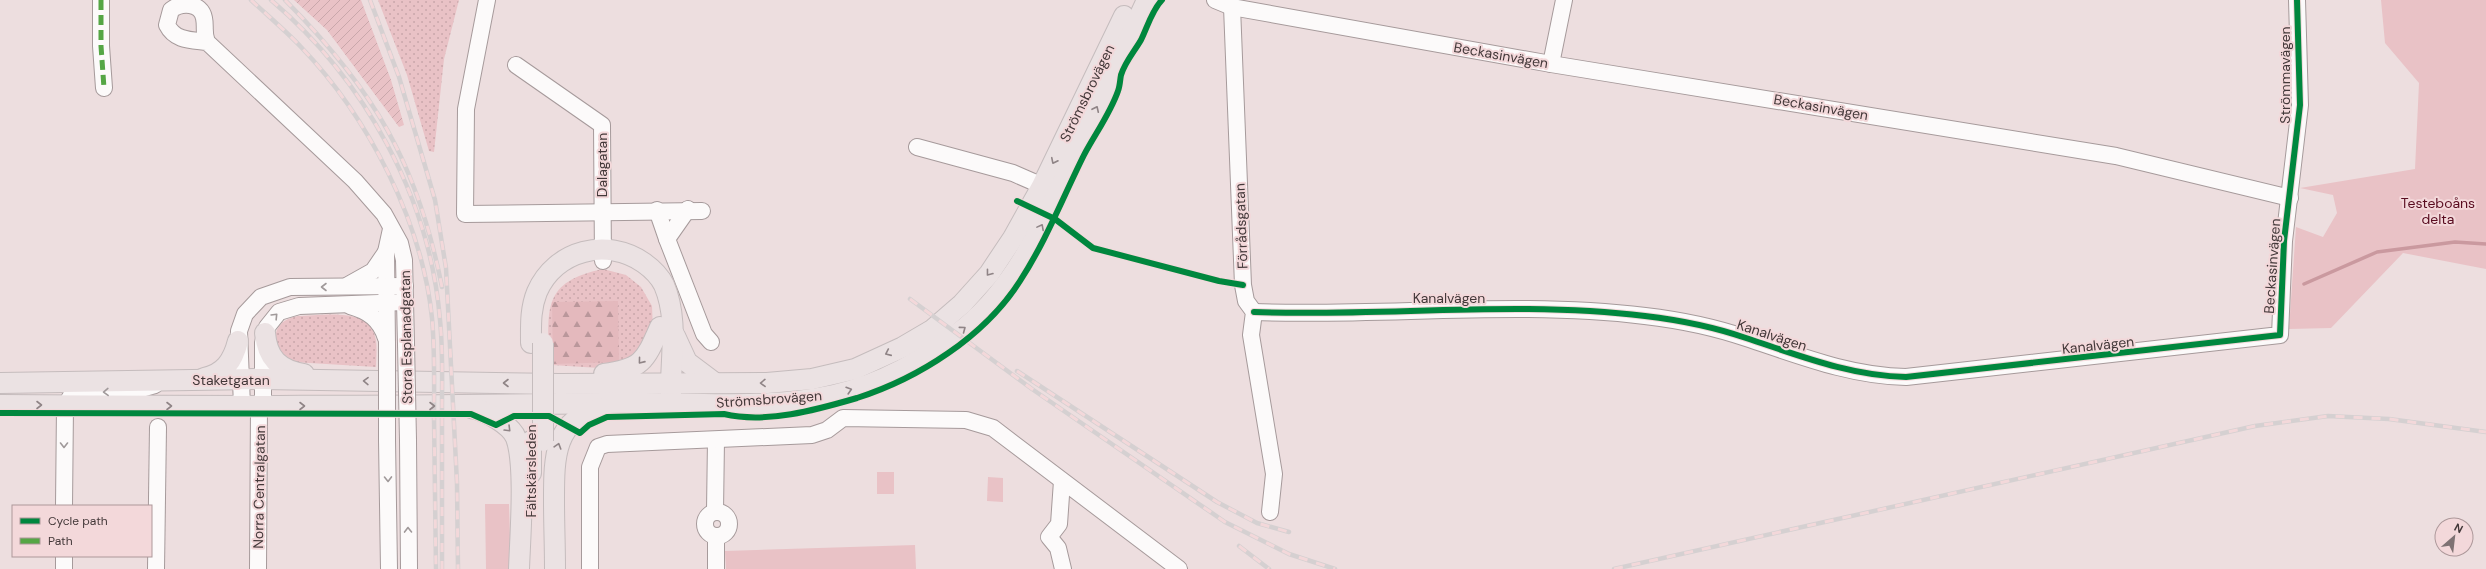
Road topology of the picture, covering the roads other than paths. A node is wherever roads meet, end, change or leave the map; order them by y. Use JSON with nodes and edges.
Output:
{"nodes":[{"id":1,"x":101,"y":0,"type":"edge"},
{"id":2,"x":487,"y":0,"type":"edge"},
{"id":3,"x":1132,"y":0,"type":"edge"},
{"id":4,"x":1147,"y":0,"type":"edge"},
{"id":5,"x":1215,"y":0,"type":"edge"},
{"id":6,"x":1564,"y":0,"type":"edge"},
{"id":7,"x":2297,"y":0,"type":"edge"},
{"id":8,"x":1232,"y":7,"type":"junction"},
{"id":9,"x":207,"y":42,"type":"dead end"},
{"id":10,"x":1551,"y":64,"type":"junction"},
{"id":11,"x":516,"y":65,"type":"dead end"},
{"id":12,"x":104,"y":88,"type":"dead end"},
{"id":13,"x":917,"y":147,"type":"dead end"},
{"id":14,"x":1050,"y":189,"type":"junction"},
{"id":15,"x":2290,"y":198,"type":"junction"},
{"id":16,"x":657,"y":210,"type":"junction"},
{"id":17,"x":602,"y":212,"type":"junction"},
{"id":18,"x":391,"y":229,"type":"junction"},
{"id":19,"x":667,"y":239,"type":"junction"},
{"id":20,"x":386,"y":252,"type":"junction"},
{"id":21,"x":603,"y":255,"type":"junction"},
{"id":22,"x":405,"y":286,"type":"junction"},
{"id":23,"x":346,"y":287,"type":"junction"},
{"id":24,"x":387,"y":287,"type":"junction"},
{"id":25,"x":405,"y":302,"type":"junction"},
{"id":26,"x":387,"y":303,"type":"junction"},
{"id":27,"x":345,"y":305,"type":"junction"},
{"id":28,"x":1254,"y":312,"type":"junction"},
{"id":29,"x":666,"y":329,"type":"junction"},
{"id":30,"x":265,"y":333,"type":"junction"},
{"id":31,"x":2280,"y":335,"type":"joint"},
{"id":32,"x":238,"y":341,"type":"junction"},
{"id":33,"x":711,"y":342,"type":"dead end"},
{"id":34,"x":387,"y":344,"type":"junction"},
{"id":35,"x":262,"y":379,"type":"junction"},
{"id":36,"x":171,"y":380,"type":"junction"},
{"id":37,"x":198,"y":380,"type":"junction"},
{"id":38,"x":241,"y":380,"type":"junction"},
{"id":39,"x":345,"y":381,"type":"junction"},
{"id":40,"x":0,"y":383,"type":"edge"},
{"id":41,"x":461,"y":383,"type":"joint"},
{"id":42,"x":666,"y":383,"type":"junction"},
{"id":43,"x":715,"y":383,"type":"junction"},
{"id":44,"x":558,"y":384,"type":"junction"},
{"id":45,"x":627,"y":402,"type":"junction"},
{"id":46,"x":666,"y":404,"type":"junction"},
{"id":47,"x":0,"y":405,"type":"edge"},
{"id":48,"x":65,"y":406,"type":"junction"},
{"id":49,"x":254,"y":406,"type":"junction"},
{"id":50,"x":462,"y":406,"type":"junction"},
{"id":51,"x":158,"y":427,"type":"dead end"},
{"id":52,"x":716,"y":440,"type":"junction"},
{"id":53,"x":537,"y":441,"type":"junction"},
{"id":54,"x":1062,"y":480,"type":"junction"},
{"id":55,"x":64,"y":505,"type":"edge"},
{"id":56,"x":1270,"y":512,"type":"dead end"},
{"id":57,"x":64,"y":557,"type":"edge"},
{"id":58,"x":64,"y":569,"type":"edge"},
{"id":59,"x":156,"y":569,"type":"edge"},
{"id":60,"x":258,"y":569,"type":"edge"},
{"id":61,"x":389,"y":569,"type":"edge"},
{"id":62,"x":409,"y":569,"type":"edge"},
{"id":63,"x":519,"y":569,"type":"edge"},
{"id":64,"x":530,"y":569,"type":"edge"},
{"id":65,"x":544,"y":569,"type":"edge"},
{"id":66,"x":555,"y":569,"type":"edge"},
{"id":67,"x":590,"y":569,"type":"edge"},
{"id":68,"x":716,"y":569,"type":"edge"},
{"id":69,"x":1063,"y":569,"type":"edge"},
{"id":70,"x":1179,"y":569,"type":"edge"}],
"edges":[{"from":1,"to":12,"type":"street"},
{"from":2,"to":17,"type":"street"},
{"from":3,"to":14,"type":"main road","name":"Strömsbrovägen","one_way":true},
{"from":14,"to":4,"type":"main road","name":"Strömsbrovägen","one_way":true},
{"from":5,"to":8,"type":"street","name":"Beckasinvägen"},
{"from":6,"to":10,"type":"street"},
{"from":7,"to":15,"type":"street","name":"Strömmavägen"},
{"from":8,"to":10,"type":"street","name":"Beckasinvägen"},
{"from":8,"to":28,"type":"street","name":"Förrådsgatan"},
{"from":9,"to":18,"type":"street","name":"Stora Esplanadgatan"},
{"from":10,"to":15,"type":"street","name":"Beckasinvägen"},
{"from":11,"to":17,"type":"street","name":"Dalagatan"},
{"from":13,"to":14,"type":"street"},
{"from":14,"to":43,"type":"main road","name":"Strömsbrovägen","one_way":true},
{"from":46,"to":14,"type":"main road","name":"Strömsbrovägen","one_way":true},
{"from":15,"to":31,"type":"street","name":"Beckasinvägen"},
{"from":16,"to":17,"type":"street"},
{"from":16,"to":19,"type":"street"},
{"from":16,"to":19,"type":"street"},
{"from":17,"to":21,"type":"street","name":"Dalagatan"},
{"from":18,"to":20,"type":"street","name":"Stora Esplanadgatan"},
{"from":18,"to":22,"type":"street","name":"Stora Esplanadgatan"},
{"from":19,"to":33,"type":"street"},
{"from":20,"to":23,"type":"street"},
{"from":20,"to":24,"type":"street","name":"Stora Esplanadgatan"},
{"from":21,"to":29,"type":"main road","name":"Fältskärsleden"},
{"from":21,"to":53,"type":"main road","name":"Fältskärsleden","bridge":true},
{"from":22,"to":24,"type":"street","name":"Norra Centralgatan"},
{"from":22,"to":25,"type":"street","name":"Stora Esplanadgatan"},
{"from":23,"to":24,"type":"street","name":"Norra Centralgatan"},
{"from":23,"to":32,"type":"street","name":"Norra Centralgatan","one_way":true},
{"from":24,"to":26,"type":"street","name":"Stora Esplanadgatan"},
{"from":25,"to":26,"type":"street","name":"Norra Centralgatan"},
{"from":62,"to":25,"type":"street","name":"Stora Esplanadgatan","one_way":true,"bridge":true},
{"from":26,"to":27,"type":"street","name":"Norra Centralgatan"},
{"from":26,"to":34,"type":"street","name":"Stora Esplanadgatan"},
{"from":30,"to":27,"type":"street","name":"Norra Centralgatan","one_way":true},
{"from":27,"to":34,"type":"street"},
{"from":28,"to":31,"type":"street","name":"Kanalvägen"},
{"from":28,"to":56,"type":"street"},
{"from":29,"to":42,"type":"main road","name":"Fältskärsleden"},
{"from":29,"to":43,"type":"main road"},
{"from":29,"to":44,"type":"main road","one_way":true},
{"from":30,"to":35,"type":"street","name":"Norra Centralgatan"},
{"from":30,"to":39,"type":"main road"},
{"from":32,"to":37,"type":"main road"},
{"from":32,"to":38,"type":"street","name":"Norra Centralgatan"},
{"from":34,"to":61,"type":"street","name":"Stora Esplanadgatan","one_way":true,"bridge":true},
{"from":35,"to":38,"type":"main road","name":"Staketgatan"},
{"from":35,"to":39,"type":"main road","name":"Staketgatan"},
{"from":35,"to":49,"type":"street","name":"Norra Centralgatan"},
{"from":36,"to":37,"type":"main road","name":"Staketgatan"},
{"from":36,"to":40,"type":"main road","name":"Staketgatan"},
{"from":36,"to":48,"type":"street","one_way":true},
{"from":37,"to":38,"type":"main road","name":"Staketgatan"},
{"from":38,"to":49,"type":"street","name":"Norra Centralgatan"},
{"from":41,"to":39,"type":"main road","name":"Staketgatan","one_way":true},
{"from":44,"to":41,"type":"main road","name":"Strömsbrovägen","one_way":true},
{"from":42,"to":43,"type":"main road","name":"Strömsbrovägen"},
{"from":42,"to":44,"type":"main road","name":"Strömsbrovägen"},
{"from":42,"to":46,"type":"main road","name":"Fältskärsleden"},
{"from":45,"to":46,"type":"main road","name":"Strömsbrovägen"},
{"from":45,"to":50,"type":"main road","name":"Strömsbrovägen"},
{"from":66,"to":45,"type":"main road","one_way":true},
{"from":47,"to":48,"type":"main road","name":"Staketgatan","one_way":true},
{"from":48,"to":49,"type":"main road","name":"Staketgatan","one_way":true},
{"from":48,"to":55,"type":"street","one_way":true},
{"from":49,"to":50,"type":"main road","name":"Staketgatan","one_way":true},
{"from":49,"to":60,"type":"street","name":"Norra Centralgatan"},
{"from":50,"to":63,"type":"main road","one_way":true},
{"from":51,"to":59,"type":"street"},
{"from":52,"to":54,"type":"street"},
{"from":52,"to":67,"type":"street"},
{"from":52,"to":68,"type":"street"},
{"from":53,"to":64,"type":"main road","name":"Fältskärsleden"},
{"from":53,"to":65,"type":"main road","name":"Fältskärsleden"},
{"from":54,"to":69,"type":"street"},
{"from":54,"to":70,"type":"street"},
{"from":57,"to":58,"type":"street"}]}
